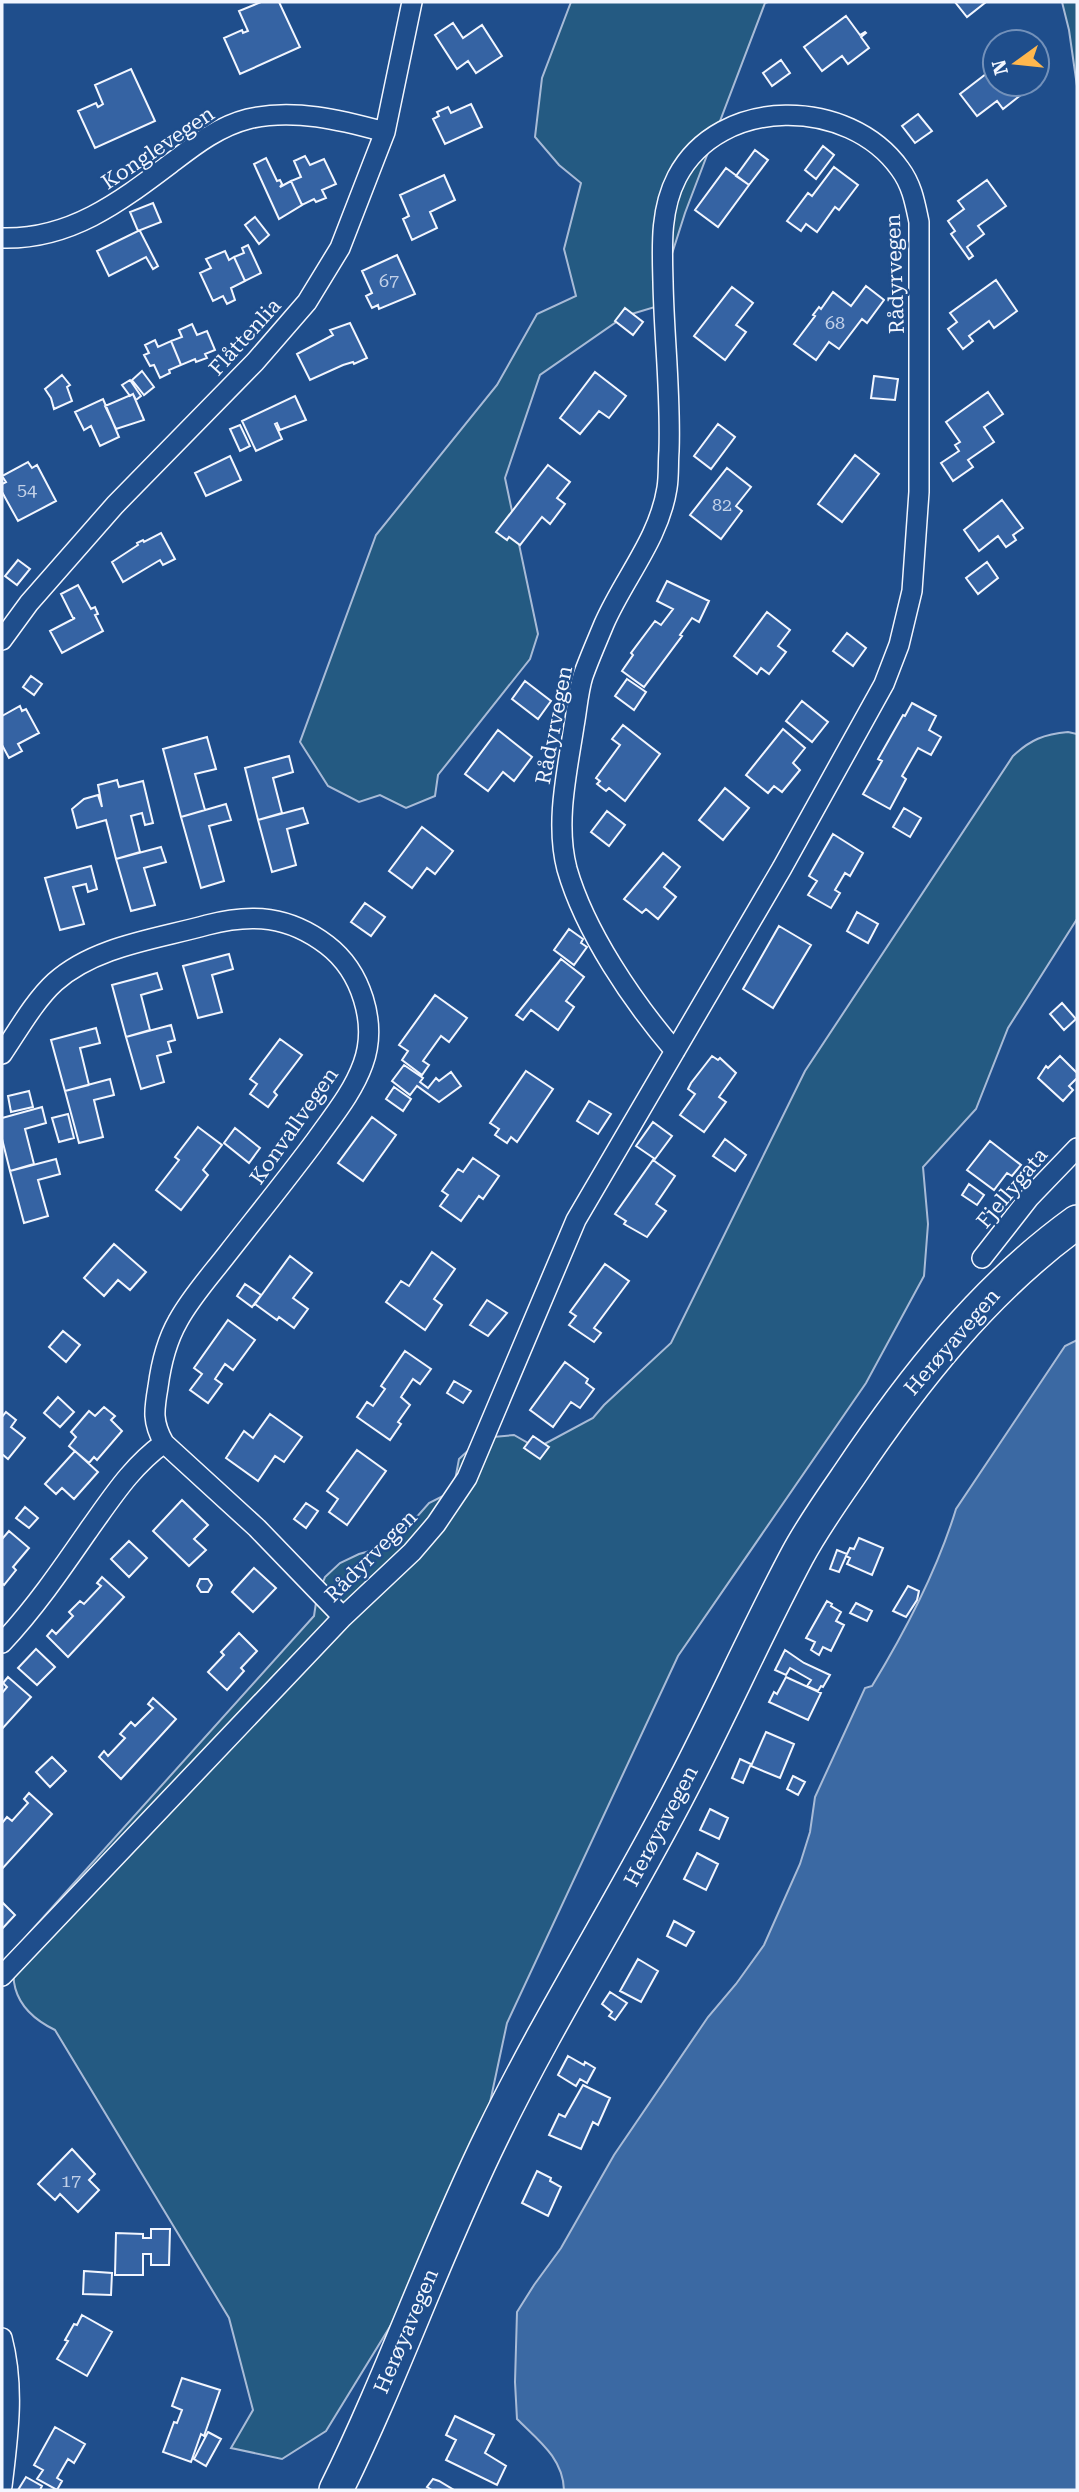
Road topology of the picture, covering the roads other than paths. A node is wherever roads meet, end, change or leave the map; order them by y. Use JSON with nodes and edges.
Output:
{"nodes":[{"id":1,"x":412,"y":2,"type":"edge"},
{"id":2,"x":385,"y":132,"type":"junction"},
{"id":3,"x":2,"y":237,"type":"edge"},
{"id":4,"x":2,"y":640,"type":"edge"},
{"id":5,"x":675,"y":1051,"type":"junction"},
{"id":6,"x":2,"y":1054,"type":"edge"},
{"id":7,"x":1077,"y":1148,"type":"edge"},
{"id":8,"x":1077,"y":1222,"type":"edge"},
{"id":9,"x":982,"y":1258,"type":"dead end"},
{"id":10,"x":164,"y":1443,"type":"junction"},
{"id":11,"x":343,"y":1617,"type":"junction"},
{"id":12,"x":2,"y":1643,"type":"edge"},
{"id":13,"x":2,"y":1976,"type":"edge"},
{"id":14,"x":2,"y":2338,"type":"edge"},
{"id":15,"x":2,"y":2486,"type":"edge"},
{"id":16,"x":335,"y":2490,"type":"edge"}],
"edges":[{"from":1,"to":2,"type":"street","name":"Flåttenlia"},
{"from":2,"to":3,"type":"street","name":"Konglevegen"},
{"from":2,"to":4,"type":"street","name":"Flåttenlia"},
{"from":5,"to":5,"type":"street","name":"Rådyrvegen"},
{"from":5,"to":11,"type":"street","name":"Rådyrvegen"},
{"from":6,"to":10,"type":"street","name":"Konvallvegen"},
{"from":7,"to":9,"type":"street","name":"Fjellygata"},
{"from":8,"to":16,"type":"highway","name":"Herøyavegen"},
{"from":10,"to":11,"type":"street"},
{"from":10,"to":12,"type":"street"},
{"from":11,"to":13,"type":"street","name":"Rådyrvegen"},
{"from":14,"to":15,"type":"street"}]}
